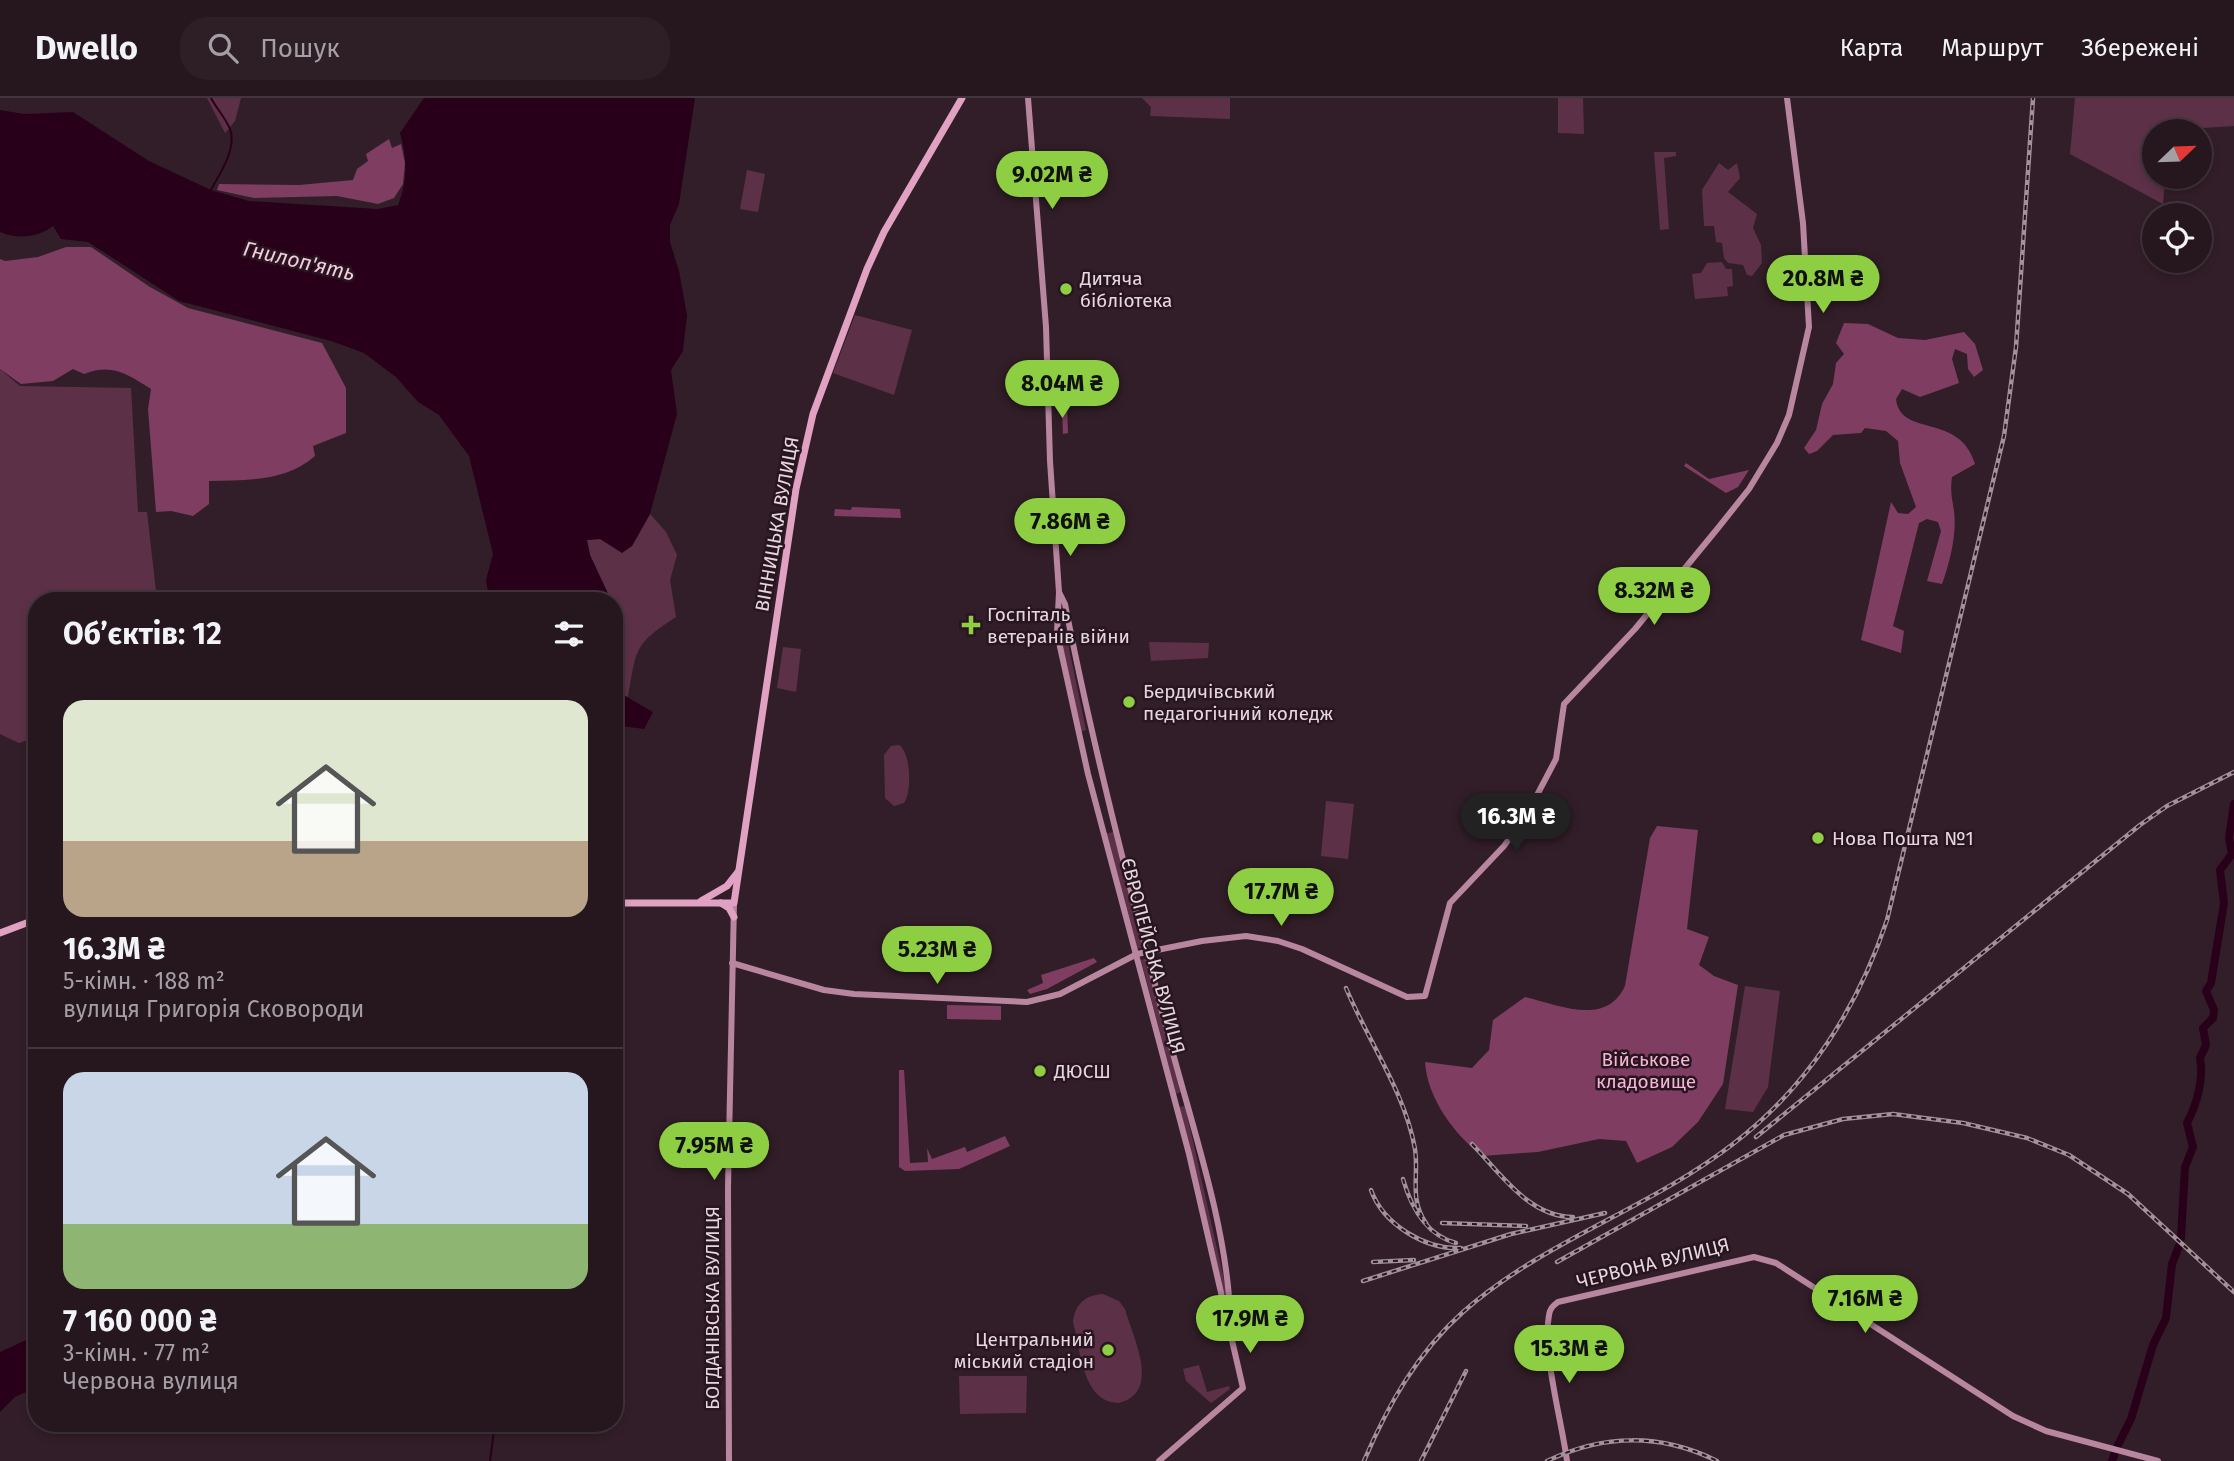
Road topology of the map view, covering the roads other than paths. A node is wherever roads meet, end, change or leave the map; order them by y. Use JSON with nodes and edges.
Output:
{"nodes":[{"id":1,"x":962,"y":98,"type":"edge"},
{"id":2,"x":1028,"y":98,"type":"edge"},
{"id":3,"x":1787,"y":98,"type":"edge"},
{"id":4,"x":1059,"y":592,"type":"junction"},
{"id":5,"x":738,"y":871,"type":"junction"},
{"id":6,"x":718,"y":892,"type":"junction"},
{"id":7,"x":735,"y":899,"type":"junction"},
{"id":8,"x":697,"y":902,"type":"junction"},
{"id":9,"x":720,"y":902,"type":"junction"},
{"id":10,"x":623,"y":903,"type":"edge"},
{"id":11,"x":734,"y":917,"type":"junction"},
{"id":12,"x":28,"y":922,"type":"edge"},
{"id":13,"x":0,"y":933,"type":"edge"},
{"id":14,"x":1147,"y":951,"type":"junction"},
{"id":15,"x":1137,"y":954,"type":"junction"},
{"id":16,"x":732,"y":963,"type":"junction"},
{"id":17,"x":1231,"y":1328,"type":"junction"},
{"id":18,"x":729,"y":1461,"type":"edge"},
{"id":19,"x":1159,"y":1461,"type":"edge"},
{"id":20,"x":1567,"y":1461,"type":"edge"},
{"id":21,"x":2158,"y":1461,"type":"edge"}],
"edges":[{"from":1,"to":5,"type":"main road","name":"ВІННИЦЬКА ВУЛИЦЯ"},
{"from":2,"to":4,"type":"main road","name":"ЄВРОПЕЙСЬКА ВУЛИЦЯ"},
{"from":3,"to":14,"type":"main road"},
{"from":4,"to":14,"type":"main road","name":"ЄВРОПЕЙСЬКА ВУЛИЦЯ"},
{"from":4,"to":15,"type":"main road","name":"ЄВРОПЕЙСЬКА ВУЛИЦЯ"},
{"from":5,"to":6,"type":"main road"},
{"from":5,"to":7,"type":"main road","name":"ВІННИЦЬКА ВУЛИЦЯ"},
{"from":6,"to":7,"type":"main road"},
{"from":6,"to":8,"type":"main road"},
{"from":7,"to":9,"type":"main road"},
{"from":7,"to":11,"type":"main road","name":"БОГДАНІВСЬКА ВУЛИЦЯ"},
{"from":8,"to":9,"type":"main road"},
{"from":8,"to":10,"type":"main road"},
{"from":9,"to":11,"type":"main road"},
{"from":11,"to":16,"type":"main road","name":"БОГДАНІВСЬКА ВУЛИЦЯ"},
{"from":12,"to":13,"type":"main road"},
{"from":14,"to":15,"type":"main road"},
{"from":14,"to":17,"type":"main road","name":"ЄВРОПЕЙСЬКА ВУЛИЦЯ"},
{"from":15,"to":16,"type":"main road"},
{"from":15,"to":17,"type":"main road","name":"ЄВРОПЕЙСЬКА ВУЛИЦЯ"},
{"from":16,"to":18,"type":"main road","name":"БОГДАНІВСЬКА ВУЛИЦЯ"},
{"from":17,"to":19,"type":"main road","name":"ЄВРОПЕЙСЬКА ВУЛИЦЯ"},
{"from":20,"to":21,"type":"main road","name":"ЧЕРВОНА ВУЛИЦЯ"}]}
